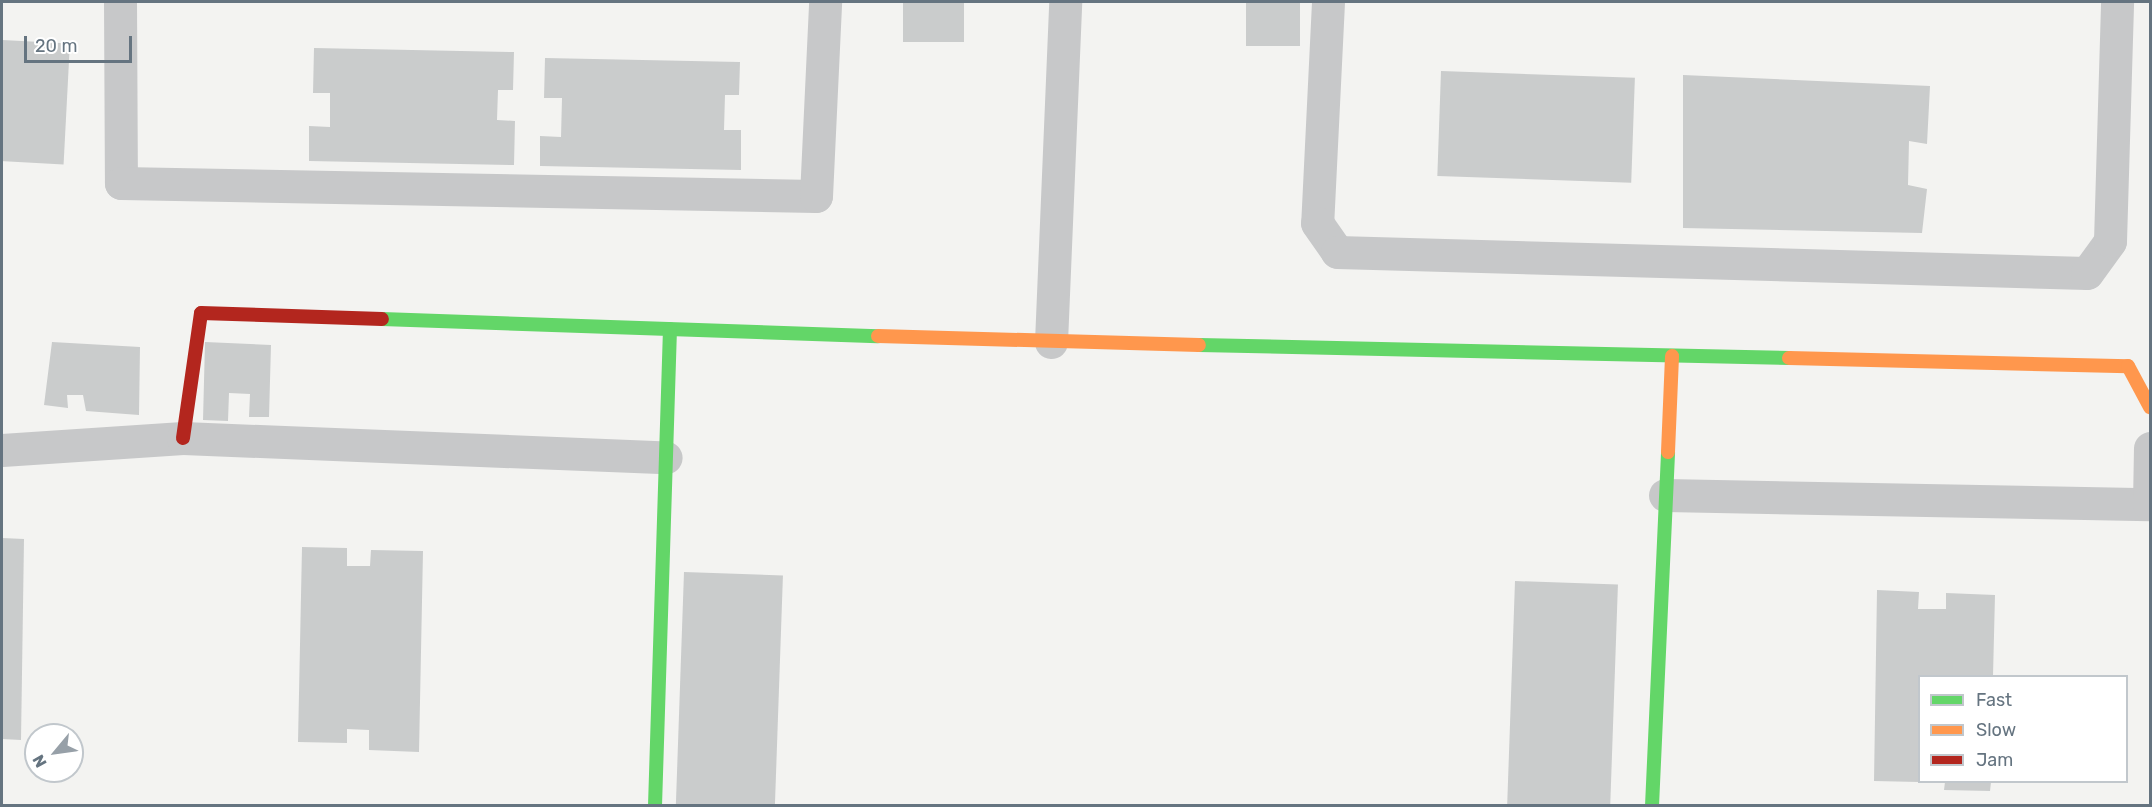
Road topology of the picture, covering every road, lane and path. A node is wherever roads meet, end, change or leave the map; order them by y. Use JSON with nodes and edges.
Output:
{"nodes":[{"id":1,"x":120,"y":2,"type":"edge"},
{"id":2,"x":825,"y":2,"type":"edge"},
{"id":3,"x":1065,"y":2,"type":"edge"},
{"id":4,"x":1328,"y":2,"type":"edge"},
{"id":5,"x":2117,"y":2,"type":"edge"},
{"id":6,"x":670,"y":329,"type":"junction"},
{"id":7,"x":1051,"y":342,"type":"junction"},
{"id":8,"x":1672,"y":356,"type":"junction"},
{"id":9,"x":2151,"y":407,"type":"edge"},
{"id":10,"x":183,"y":438,"type":"junction"},
{"id":11,"x":2151,"y":448,"type":"edge"},
{"id":12,"x":2,"y":450,"type":"edge"},
{"id":13,"x":666,"y":457,"type":"junction"},
{"id":14,"x":1665,"y":495,"type":"junction"},
{"id":15,"x":2150,"y":504,"type":"edge"},
{"id":16,"x":655,"y":806,"type":"edge"},
{"id":17,"x":1652,"y":806,"type":"edge"}],
"edges":[{"from":1,"to":2,"type":"street"},
{"from":3,"to":7,"type":"street"},
{"from":4,"to":5,"type":"street"},
{"from":6,"to":7,"type":"street"},
{"from":6,"to":10,"type":"street"},
{"from":6,"to":13,"type":"street"},
{"from":7,"to":8,"type":"street"},
{"from":8,"to":9,"type":"street"},
{"from":8,"to":14,"type":"street"},
{"from":10,"to":12,"type":"street"},
{"from":10,"to":13,"type":"street"},
{"from":11,"to":15,"type":"street"},
{"from":13,"to":16,"type":"street"},
{"from":14,"to":15,"type":"street"},
{"from":14,"to":17,"type":"street"}]}
